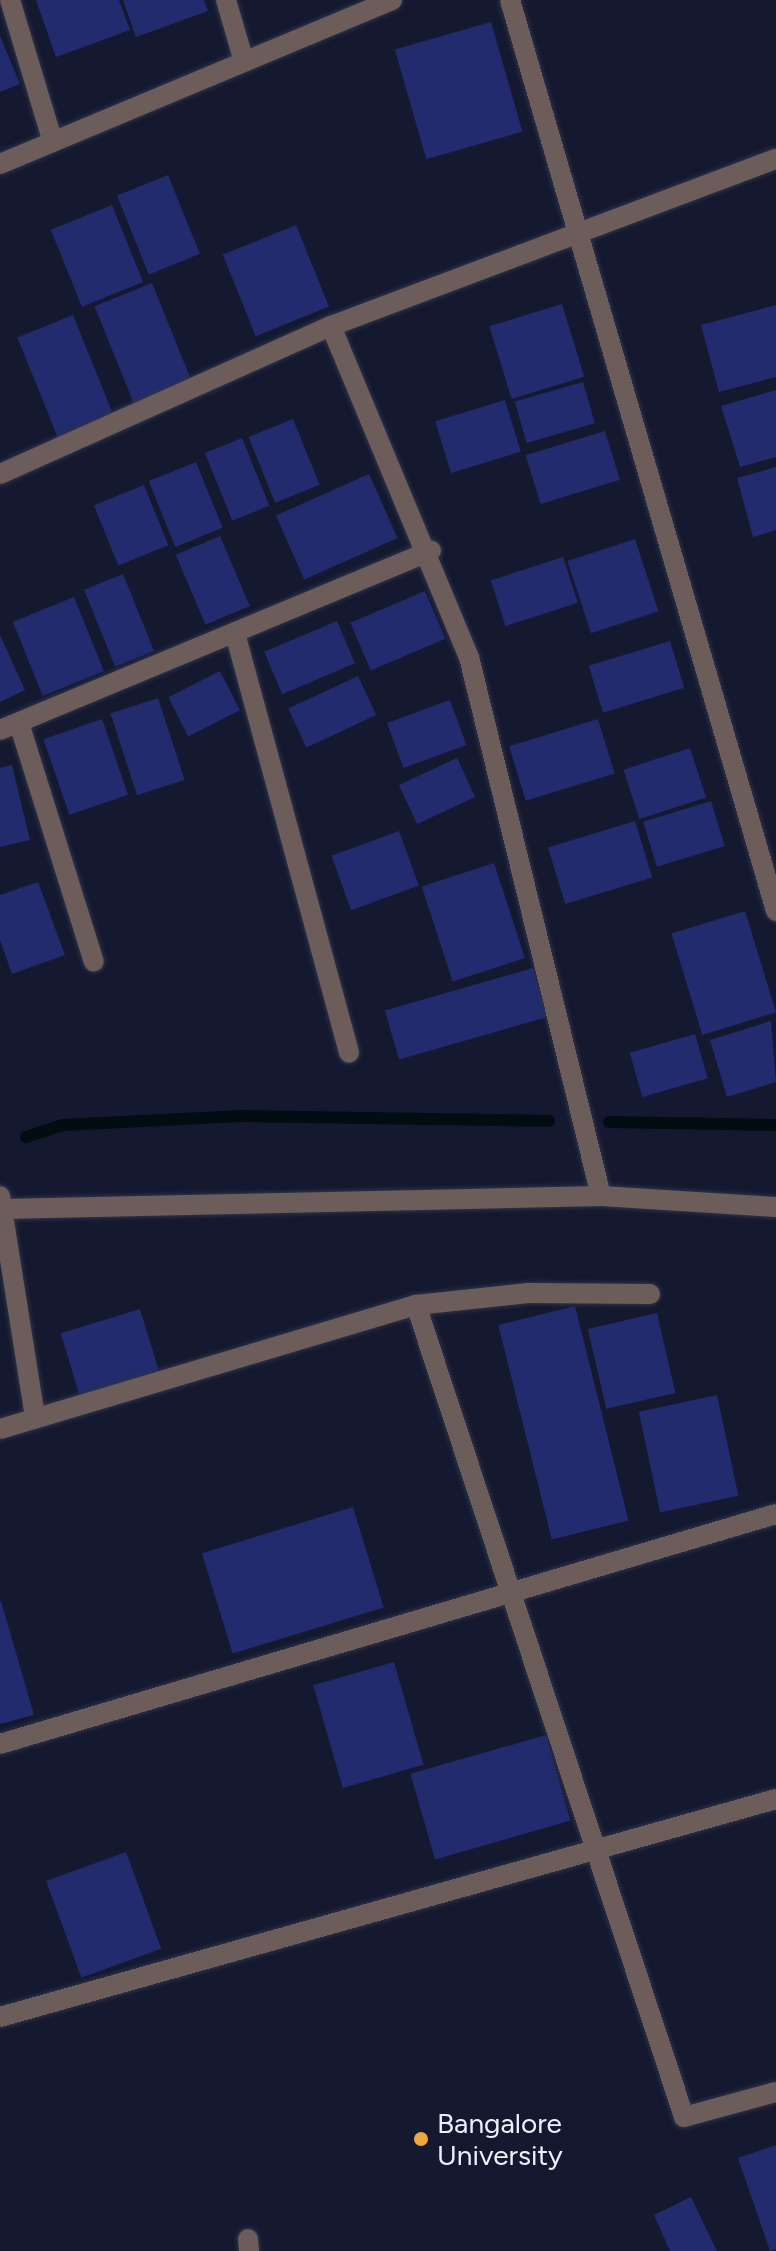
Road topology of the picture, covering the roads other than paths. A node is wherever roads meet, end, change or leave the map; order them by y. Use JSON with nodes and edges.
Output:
{"nodes":[{"id":1,"x":10,"y":0,"type":"edge"},
{"id":2,"x":226,"y":0,"type":"edge"},
{"id":3,"x":392,"y":0,"type":"edge"},
{"id":4,"x":510,"y":0,"type":"edge"},
{"id":5,"x":243,"y":58,"type":"junction"},
{"id":6,"x":53,"y":142,"type":"junction"},
{"id":7,"x":776,"y":159,"type":"edge"},
{"id":8,"x":0,"y":164,"type":"edge"},
{"id":9,"x":577,"y":235,"type":"junction"},
{"id":10,"x":331,"y":326,"type":"junction"},
{"id":11,"x":0,"y":474,"type":"edge"},
{"id":12,"x":431,"y":551,"type":"junction"},
{"id":13,"x":235,"y":633,"type":"junction"},
{"id":14,"x":10,"y":727,"type":"edge"},
{"id":15,"x":776,"y":911,"type":"edge"},
{"id":16,"x":94,"y":962,"type":"dead end"},
{"id":17,"x":349,"y":1053,"type":"dead end"},
{"id":18,"x":601,"y":1196,"type":"junction"},
{"id":19,"x":1,"y":1203,"type":"edge"},
{"id":20,"x":776,"y":1207,"type":"edge"},
{"id":21,"x":650,"y":1294,"type":"dead end"},
{"id":22,"x":416,"y":1305,"type":"junction"},
{"id":23,"x":35,"y":1418,"type":"junction"},
{"id":24,"x":0,"y":1429,"type":"edge"},
{"id":25,"x":776,"y":1514,"type":"edge"},
{"id":26,"x":510,"y":1588,"type":"junction"},
{"id":27,"x":0,"y":1744,"type":"edge"},
{"id":28,"x":776,"y":1799,"type":"edge"},
{"id":29,"x":596,"y":1848,"type":"junction"},
{"id":30,"x":0,"y":2017,"type":"edge"},
{"id":31,"x":776,"y":2092,"type":"edge"}],
"edges":[{"from":1,"to":6,"type":"street"},
{"from":2,"to":5,"type":"street"},
{"from":3,"to":5,"type":"street"},
{"from":4,"to":9,"type":"street"},
{"from":5,"to":6,"type":"street"},
{"from":6,"to":8,"type":"street"},
{"from":7,"to":9,"type":"street"},
{"from":9,"to":10,"type":"street"},
{"from":9,"to":15,"type":"street"},
{"from":10,"to":11,"type":"street"},
{"from":10,"to":12,"type":"street"},
{"from":12,"to":13,"type":"street"},
{"from":12,"to":18,"type":"street"},
{"from":13,"to":14,"type":"street"},
{"from":13,"to":17,"type":"street"},
{"from":14,"to":16,"type":"street"},
{"from":18,"to":19,"type":"street"},
{"from":18,"to":20,"type":"street"},
{"from":19,"to":23,"type":"street"},
{"from":21,"to":22,"type":"street"},
{"from":22,"to":23,"type":"street"},
{"from":22,"to":26,"type":"street"},
{"from":23,"to":24,"type":"street"},
{"from":25,"to":26,"type":"street"},
{"from":26,"to":27,"type":"street"},
{"from":26,"to":29,"type":"street"},
{"from":28,"to":29,"type":"street"},
{"from":29,"to":30,"type":"street"},
{"from":29,"to":31,"type":"street"}]}
